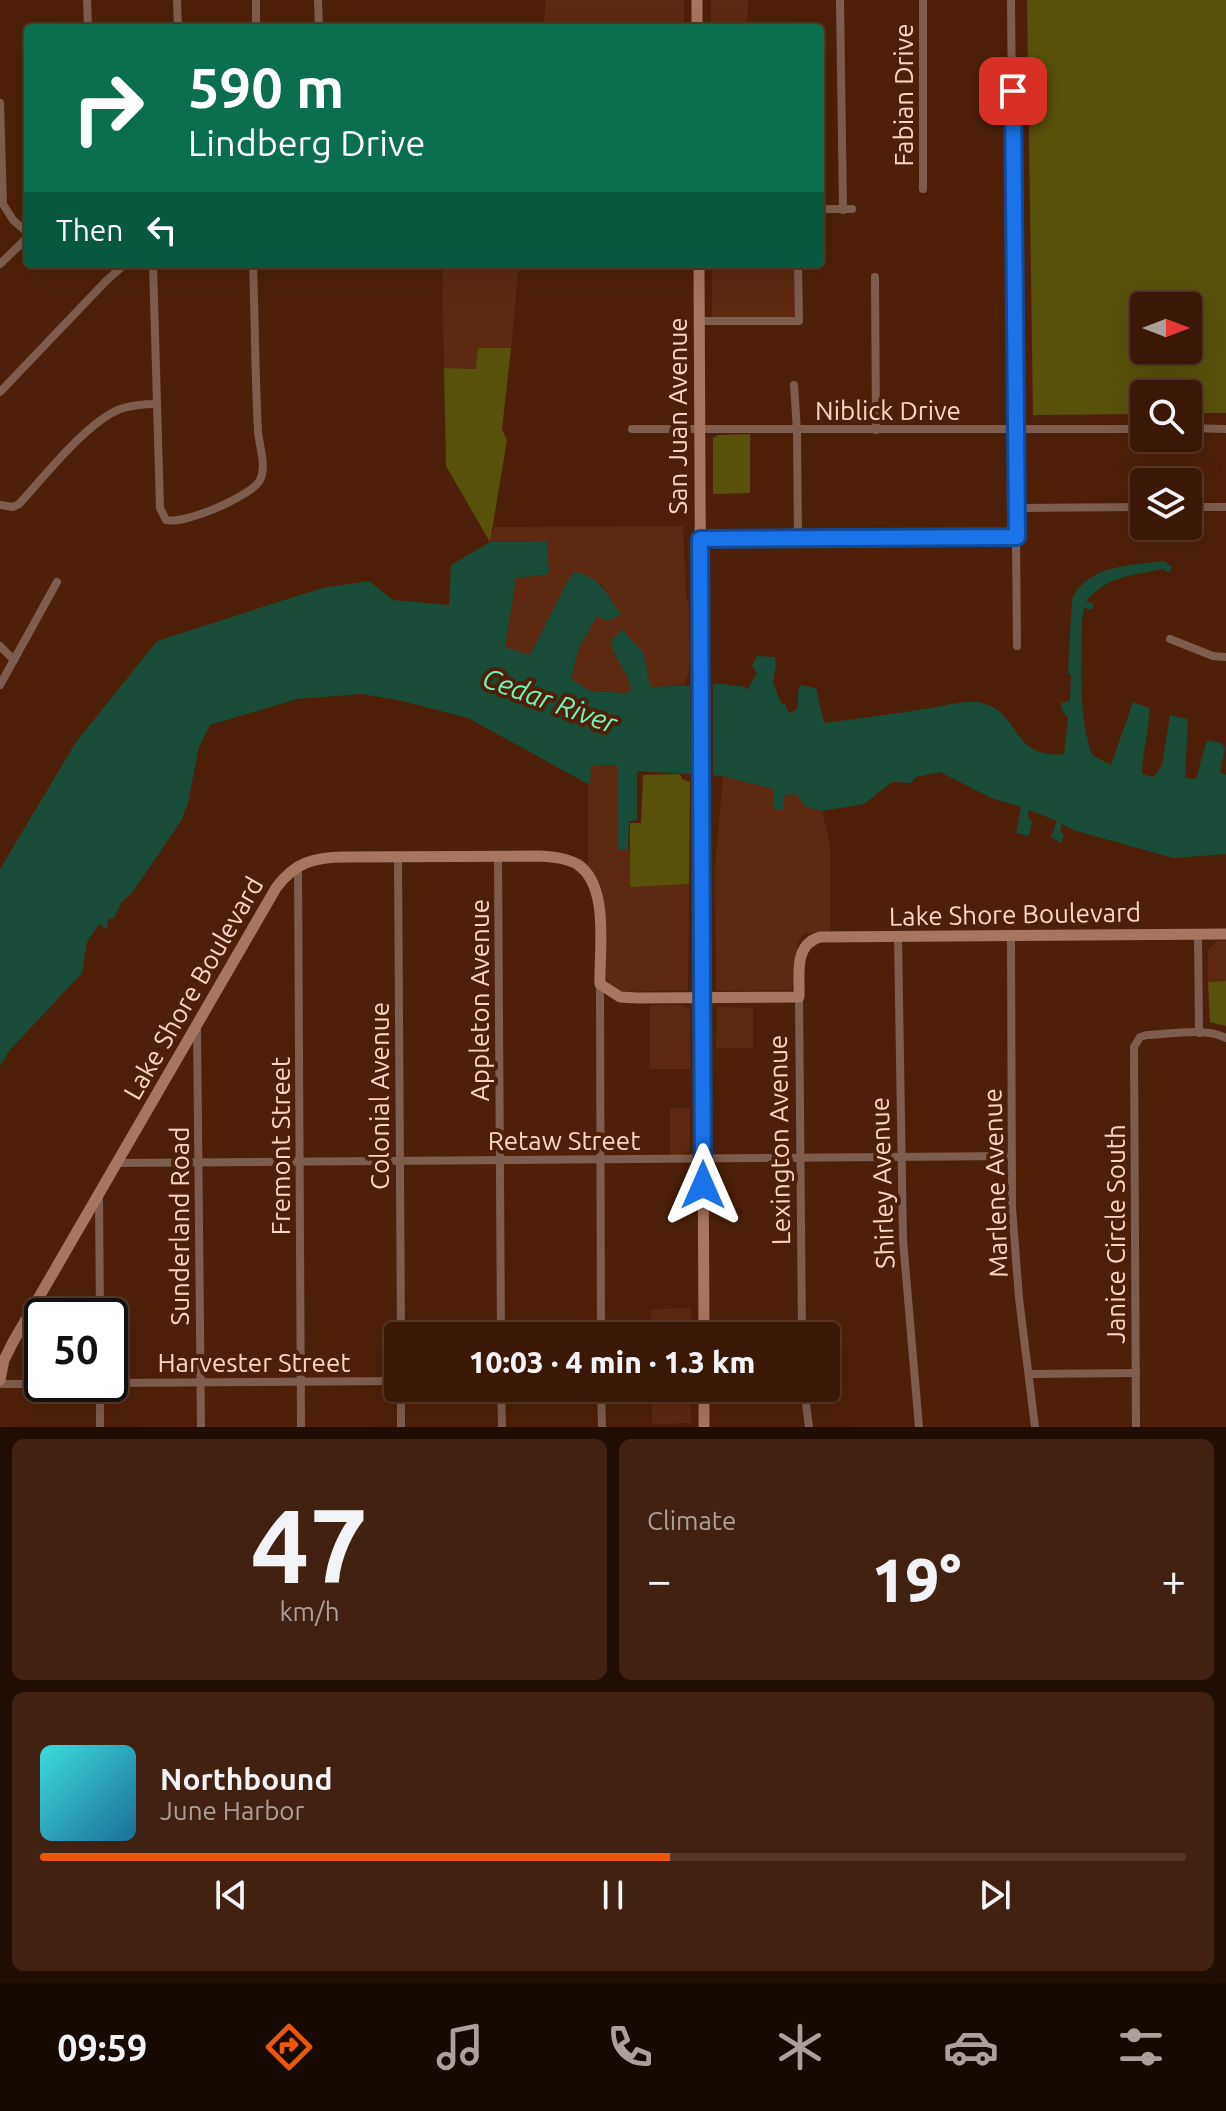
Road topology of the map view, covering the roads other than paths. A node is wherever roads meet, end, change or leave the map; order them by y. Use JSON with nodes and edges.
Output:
{"nodes":[{"id":1,"x":87,"y":0,"type":"edge"},
{"id":2,"x":177,"y":0,"type":"edge"},
{"id":3,"x":256,"y":0,"type":"edge"},
{"id":4,"x":318,"y":0,"type":"edge"},
{"id":5,"x":697,"y":0,"type":"edge"},
{"id":6,"x":840,"y":0,"type":"edge"},
{"id":7,"x":923,"y":0,"type":"edge"},
{"id":8,"x":1011,"y":0,"type":"edge"},
{"id":9,"x":88,"y":24,"type":"edge"},
{"id":10,"x":178,"y":24,"type":"edge"},
{"id":11,"x":256,"y":24,"type":"edge"},
{"id":12,"x":319,"y":24,"type":"edge"},
{"id":13,"x":697,"y":24,"type":"edge"},
{"id":14,"x":0,"y":103,"type":"edge"},
{"id":15,"x":923,"y":189,"type":"dead end"},
{"id":16,"x":824,"y":209,"type":"edge"},
{"id":17,"x":24,"y":231,"type":"edge"},
{"id":18,"x":24,"y":239,"type":"edge"},
{"id":19,"x":0,"y":264,"type":"edge"},
{"id":20,"x":121,"y":268,"type":"edge"},
{"id":21,"x":153,"y":268,"type":"edge"},
{"id":22,"x":253,"y":268,"type":"edge"},
{"id":23,"x":699,"y":268,"type":"edge"},
{"id":24,"x":798,"y":268,"type":"edge"},
{"id":25,"x":875,"y":277,"type":"dead end"},
{"id":26,"x":699,"y":321,"type":"junction"},
{"id":27,"x":794,"y":385,"type":"dead end"},
{"id":28,"x":0,"y":392,"type":"edge"},
{"id":29,"x":157,"y":404,"type":"junction"},
{"id":30,"x":1202,"y":428,"type":"edge"},
{"id":31,"x":632,"y":429,"type":"dead end"},
{"id":32,"x":700,"y":429,"type":"junction"},
{"id":33,"x":1017,"y":429,"type":"junction"},
{"id":34,"x":1130,"y":429,"type":"edge"},
{"id":35,"x":1226,"y":429,"type":"edge"},
{"id":36,"x":876,"y":430,"type":"junction"},
{"id":37,"x":797,"y":431,"type":"junction"},
{"id":38,"x":0,"y":505,"type":"edge"},
{"id":39,"x":1130,"y":507,"type":"edge"},
{"id":40,"x":1202,"y":507,"type":"edge"},
{"id":41,"x":1226,"y":507,"type":"edge"},
{"id":42,"x":1017,"y":508,"type":"junction"},
{"id":43,"x":1017,"y":537,"type":"junction"},
{"id":44,"x":700,"y":539,"type":"junction"},
{"id":45,"x":798,"y":539,"type":"junction"},
{"id":46,"x":57,"y":582,"type":"dead end"},
{"id":47,"x":1170,"y":639,"type":"dead end"},
{"id":48,"x":0,"y":646,"type":"edge"},
{"id":49,"x":1017,"y":646,"type":"dead end"},
{"id":50,"x":1226,"y":657,"type":"edge"},
{"id":51,"x":14,"y":660,"type":"junction"},
{"id":52,"x":0,"y":685,"type":"edge"},
{"id":53,"x":398,"y":856,"type":"junction"},
{"id":54,"x":498,"y":856,"type":"junction"},
{"id":55,"x":298,"y":865,"type":"junction"},
{"id":56,"x":1198,"y":934,"type":"junction"},
{"id":57,"x":1226,"y":934,"type":"edge"},
{"id":58,"x":1011,"y":936,"type":"junction"},
{"id":59,"x":898,"y":937,"type":"junction"},
{"id":60,"x":806,"y":944,"type":"joint"},
{"id":61,"x":600,"y":984,"type":"junction"},
{"id":62,"x":799,"y":997,"type":"junction"},
{"id":63,"x":702,"y":998,"type":"junction"},
{"id":64,"x":197,"y":1025,"type":"junction"},
{"id":65,"x":1199,"y":1033,"type":"junction"},
{"id":66,"x":1226,"y":1038,"type":"edge"},
{"id":67,"x":1011,"y":1156,"type":"junction"},
{"id":68,"x":901,"y":1157,"type":"junction"},
{"id":69,"x":801,"y":1158,"type":"junction"},
{"id":70,"x":600,"y":1159,"type":"junction"},
{"id":71,"x":703,"y":1159,"type":"junction"},
{"id":72,"x":499,"y":1160,"type":"junction"},
{"id":73,"x":400,"y":1161,"type":"junction"},
{"id":74,"x":300,"y":1162,"type":"junction"},
{"id":75,"x":117,"y":1163,"type":"junction"},
{"id":76,"x":199,"y":1163,"type":"junction"},
{"id":77,"x":99,"y":1195,"type":"junction"},
{"id":78,"x":100,"y":1298,"type":"edge"},
{"id":79,"x":401,"y":1322,"type":"edge"},
{"id":80,"x":501,"y":1322,"type":"edge"},
{"id":81,"x":601,"y":1322,"type":"edge"},
{"id":82,"x":704,"y":1322,"type":"edge"},
{"id":83,"x":802,"y":1322,"type":"edge"},
{"id":84,"x":1136,"y":1373,"type":"junction"},
{"id":85,"x":1030,"y":1374,"type":"junction"},
{"id":86,"x":384,"y":1381,"type":"edge"},
{"id":87,"x":0,"y":1382,"type":"edge"},
{"id":88,"x":301,"y":1382,"type":"junction"},
{"id":89,"x":24,"y":1383,"type":"edge"},
{"id":90,"x":128,"y":1383,"type":"edge"},
{"id":91,"x":201,"y":1383,"type":"junction"},
{"id":92,"x":100,"y":1402,"type":"edge"},
{"id":93,"x":401,"y":1402,"type":"edge"},
{"id":94,"x":501,"y":1402,"type":"edge"},
{"id":95,"x":601,"y":1402,"type":"edge"},
{"id":96,"x":704,"y":1402,"type":"edge"},
{"id":97,"x":806,"y":1402,"type":"edge"},
{"id":98,"x":100,"y":1427,"type":"edge"},
{"id":99,"x":201,"y":1427,"type":"edge"},
{"id":100,"x":301,"y":1427,"type":"edge"},
{"id":101,"x":401,"y":1427,"type":"edge"},
{"id":102,"x":502,"y":1427,"type":"edge"},
{"id":103,"x":602,"y":1427,"type":"edge"},
{"id":104,"x":704,"y":1427,"type":"edge"},
{"id":105,"x":809,"y":1427,"type":"edge"},
{"id":106,"x":919,"y":1427,"type":"edge"},
{"id":107,"x":1035,"y":1427,"type":"edge"},
{"id":108,"x":1136,"y":1427,"type":"edge"}],
"edges":[{"from":1,"to":9,"type":"street"},
{"from":2,"to":10,"type":"street"},
{"from":3,"to":11,"type":"street"},
{"from":4,"to":12,"type":"street"},
{"from":5,"to":13,"type":"street"},
{"from":6,"to":16,"type":"street"},
{"from":7,"to":15,"type":"street","name":"Fabian Drive"},
{"from":8,"to":33,"type":"street"},
{"from":14,"to":17,"type":"street"},
{"from":18,"to":19,"type":"street"},
{"from":20,"to":28,"type":"street"},
{"from":21,"to":29,"type":"street"},
{"from":22,"to":29,"type":"street"},
{"from":23,"to":26,"type":"street","name":"San Juan Avenue"},
{"from":24,"to":26,"type":"street"},
{"from":25,"to":36,"type":"street"},
{"from":26,"to":32,"type":"street","name":"San Juan Avenue"},
{"from":27,"to":37,"type":"street"},
{"from":29,"to":38,"type":"street"},
{"from":30,"to":35,"type":"street"},
{"from":31,"to":32,"type":"street","name":"Niblick Drive"},
{"from":32,"to":37,"type":"street","name":"Niblick Drive"},
{"from":32,"to":44,"type":"street","name":"San Juan Avenue"},
{"from":33,"to":34,"type":"street","name":"Niblick Drive"},
{"from":33,"to":36,"type":"street","name":"Niblick Drive"},
{"from":33,"to":42,"type":"street"},
{"from":36,"to":37,"type":"street","name":"Niblick Drive"},
{"from":37,"to":45,"type":"street"},
{"from":39,"to":42,"type":"street"},
{"from":40,"to":41,"type":"street"},
{"from":42,"to":43,"type":"street"},
{"from":43,"to":45,"type":"street"},
{"from":43,"to":49,"type":"street"},
{"from":44,"to":45,"type":"street"},
{"from":44,"to":63,"type":"street","name":"San Juan Avenue"},
{"from":46,"to":51,"type":"street"},
{"from":47,"to":50,"type":"street"},
{"from":48,"to":51,"type":"street"},
{"from":51,"to":52,"type":"street"},
{"from":53,"to":54,"type":"street","name":"Lake Shore Boulevard"},
{"from":53,"to":55,"type":"street","name":"Lake Shore Boulevard"},
{"from":53,"to":73,"type":"street","name":"Colonial Avenue"},
{"from":54,"to":61,"type":"street","name":"Lake Shore Boulevard"},
{"from":54,"to":72,"type":"street","name":"Appleton Avenue"},
{"from":55,"to":64,"type":"street","name":"Lake Shore Boulevard"},
{"from":55,"to":74,"type":"street","name":"Fremont Street"},
{"from":56,"to":57,"type":"street","name":"Lake Shore Boulevard"},
{"from":56,"to":58,"type":"street","name":"Lake Shore Boulevard"},
{"from":56,"to":65,"type":"street"},
{"from":58,"to":59,"type":"street","name":"Lake Shore Boulevard"},
{"from":58,"to":67,"type":"street","name":"Marlene Avenue"},
{"from":59,"to":60,"type":"street","name":"Lake Shore Boulevard"},
{"from":59,"to":68,"type":"street","name":"Shirley Avenue"},
{"from":60,"to":62,"type":"street","name":"Lexington Avenue"},
{"from":61,"to":63,"type":"street"},
{"from":61,"to":70,"type":"street"},
{"from":62,"to":63,"type":"street"},
{"from":62,"to":69,"type":"street","name":"Lexington Avenue"},
{"from":63,"to":71,"type":"street","name":"San Juan Avenue"},
{"from":64,"to":75,"type":"street","name":"Lake Shore Boulevard"},
{"from":64,"to":76,"type":"street","name":"Sunderland Road"},
{"from":65,"to":66,"type":"street"},
{"from":65,"to":84,"type":"street","name":"Janice Circle South"},
{"from":67,"to":68,"type":"street","name":"Retaw Street"},
{"from":67,"to":85,"type":"street","name":"Marlene Avenue"},
{"from":68,"to":69,"type":"street","name":"Retaw Street"},
{"from":68,"to":106,"type":"street","name":"Shirley Avenue"},
{"from":69,"to":71,"type":"street","name":"Retaw Street"},
{"from":69,"to":83,"type":"street","name":"Lexington Avenue"},
{"from":70,"to":71,"type":"street","name":"Retaw Street"},
{"from":70,"to":72,"type":"street","name":"Retaw Street"},
{"from":70,"to":81,"type":"street"},
{"from":71,"to":82,"type":"street","name":"San Juan Avenue"},
{"from":72,"to":73,"type":"street","name":"Retaw Street"},
{"from":72,"to":80,"type":"street","name":"Appleton Avenue"},
{"from":73,"to":74,"type":"street","name":"Retaw Street"},
{"from":73,"to":79,"type":"street","name":"Colonial Avenue"},
{"from":74,"to":76,"type":"street","name":"Retaw Street"},
{"from":74,"to":88,"type":"street","name":"Fremont Street"},
{"from":75,"to":76,"type":"street","name":"Retaw Street"},
{"from":75,"to":77,"type":"street","name":"Lake Shore Boulevard"},
{"from":76,"to":91,"type":"street","name":"Sunderland Road"},
{"from":77,"to":78,"type":"street"},
{"from":77,"to":87,"type":"street","name":"Lake Shore Boulevard"},
{"from":84,"to":85,"type":"street"},
{"from":84,"to":108,"type":"street","name":"Janice Circle South"},
{"from":85,"to":107,"type":"street","name":"Marlene Avenue"},
{"from":86,"to":88,"type":"street","name":"Harvester Street"},
{"from":87,"to":89,"type":"street"},
{"from":88,"to":91,"type":"street","name":"Harvester Street"},
{"from":88,"to":100,"type":"street","name":"Fremont Street"},
{"from":90,"to":91,"type":"street","name":"Harvester Street"},
{"from":91,"to":99,"type":"street","name":"Sunderland Road"},
{"from":92,"to":98,"type":"street"},
{"from":93,"to":101,"type":"street"},
{"from":94,"to":102,"type":"street"},
{"from":95,"to":103,"type":"street"},
{"from":96,"to":104,"type":"street"},
{"from":97,"to":105,"type":"street"}]}
